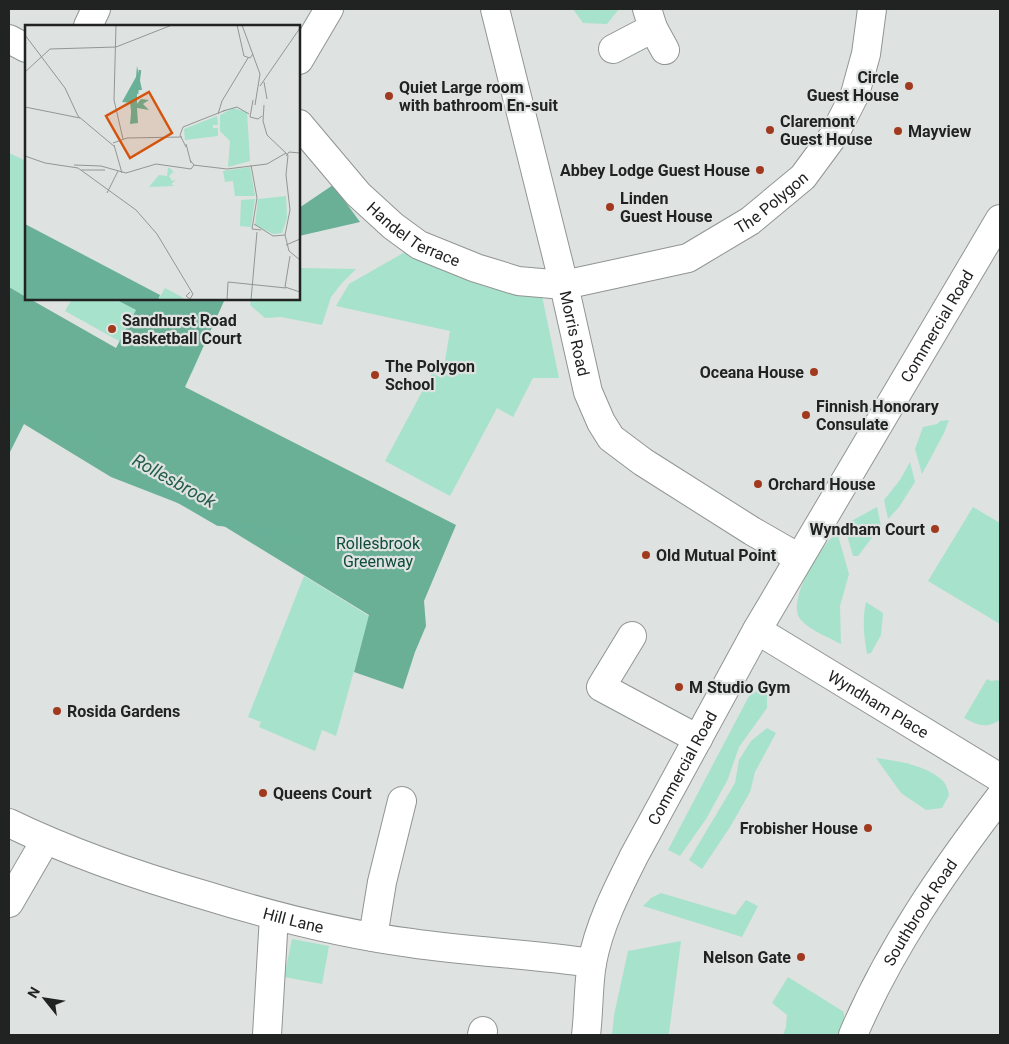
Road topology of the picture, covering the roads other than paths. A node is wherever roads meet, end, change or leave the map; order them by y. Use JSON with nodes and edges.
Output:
{"nodes":[{"id":1,"x":96,"y":9,"type":"edge"},
{"id":2,"x":329,"y":9,"type":"edge"},
{"id":3,"x":495,"y":9,"type":"edge"},
{"id":4,"x":872,"y":9,"type":"edge"},
{"id":5,"x":88,"y":25,"type":"edge"},
{"id":6,"x":655,"y":29,"type":"edge"},
{"id":7,"x":9,"y":39,"type":"edge"},
{"id":8,"x":25,"y":47,"type":"edge"},
{"id":9,"x":613,"y":49,"type":"dead end"},
{"id":10,"x":300,"y":58,"type":"edge"},
{"id":11,"x":300,"y":125,"type":"edge"},
{"id":12,"x":1000,"y":219,"type":"edge"},
{"id":13,"x":564,"y":284,"type":"junction"},
{"id":14,"x":799,"y":558,"type":"junction"},
{"id":15,"x":757,"y":630,"type":"junction"},
{"id":16,"x":632,"y":636,"type":"dead end"},
{"id":17,"x":698,"y":739,"type":"junction"},
{"id":18,"x":1000,"y":778,"type":"edge"},
{"id":19,"x":1000,"y":797,"type":"edge"},
{"id":20,"x":402,"y":801,"type":"dead end"},
{"id":21,"x":9,"y":823,"type":"edge"},
{"id":22,"x":45,"y":841,"type":"junction"},
{"id":23,"x":9,"y":903,"type":"edge"},
{"id":24,"x":274,"y":916,"type":"junction"},
{"id":25,"x":373,"y":936,"type":"junction"},
{"id":26,"x":592,"y":963,"type":"junction"},
{"id":27,"x":267,"y":1035,"type":"edge"},
{"id":28,"x":586,"y":1035,"type":"edge"},
{"id":29,"x":853,"y":1035,"type":"edge"}],
"edges":[{"from":1,"to":5,"type":"street"},
{"from":2,"to":10,"type":"street"},
{"from":3,"to":13,"type":"street","name":"Morris Road"},
{"from":4,"to":13,"type":"street","name":"The Polygon"},
{"from":6,"to":9,"type":"street"},
{"from":7,"to":8,"type":"street"},
{"from":11,"to":13,"type":"street","name":"Handel Terrace"},
{"from":12,"to":14,"type":"street","name":"Commercial Road"},
{"from":13,"to":14,"type":"street","name":"Morris Road"},
{"from":14,"to":15,"type":"street","name":"Commercial Road"},
{"from":15,"to":17,"type":"street","name":"Commercial Road"},
{"from":15,"to":18,"type":"street","name":"Wyndham Place"},
{"from":16,"to":17,"type":"street"},
{"from":17,"to":26,"type":"street","name":"Commercial Road"},
{"from":19,"to":29,"type":"street","name":"Southbrook Road"},
{"from":20,"to":25,"type":"street"},
{"from":21,"to":22,"type":"street","name":"Hill Lane"},
{"from":22,"to":23,"type":"street"},
{"from":22,"to":24,"type":"street","name":"Hill Lane"},
{"from":24,"to":25,"type":"street","name":"Hill Lane"},
{"from":24,"to":27,"type":"street"},
{"from":25,"to":26,"type":"street","name":"Hill Lane"},
{"from":26,"to":28,"type":"street","name":"Commercial Road"}]}
